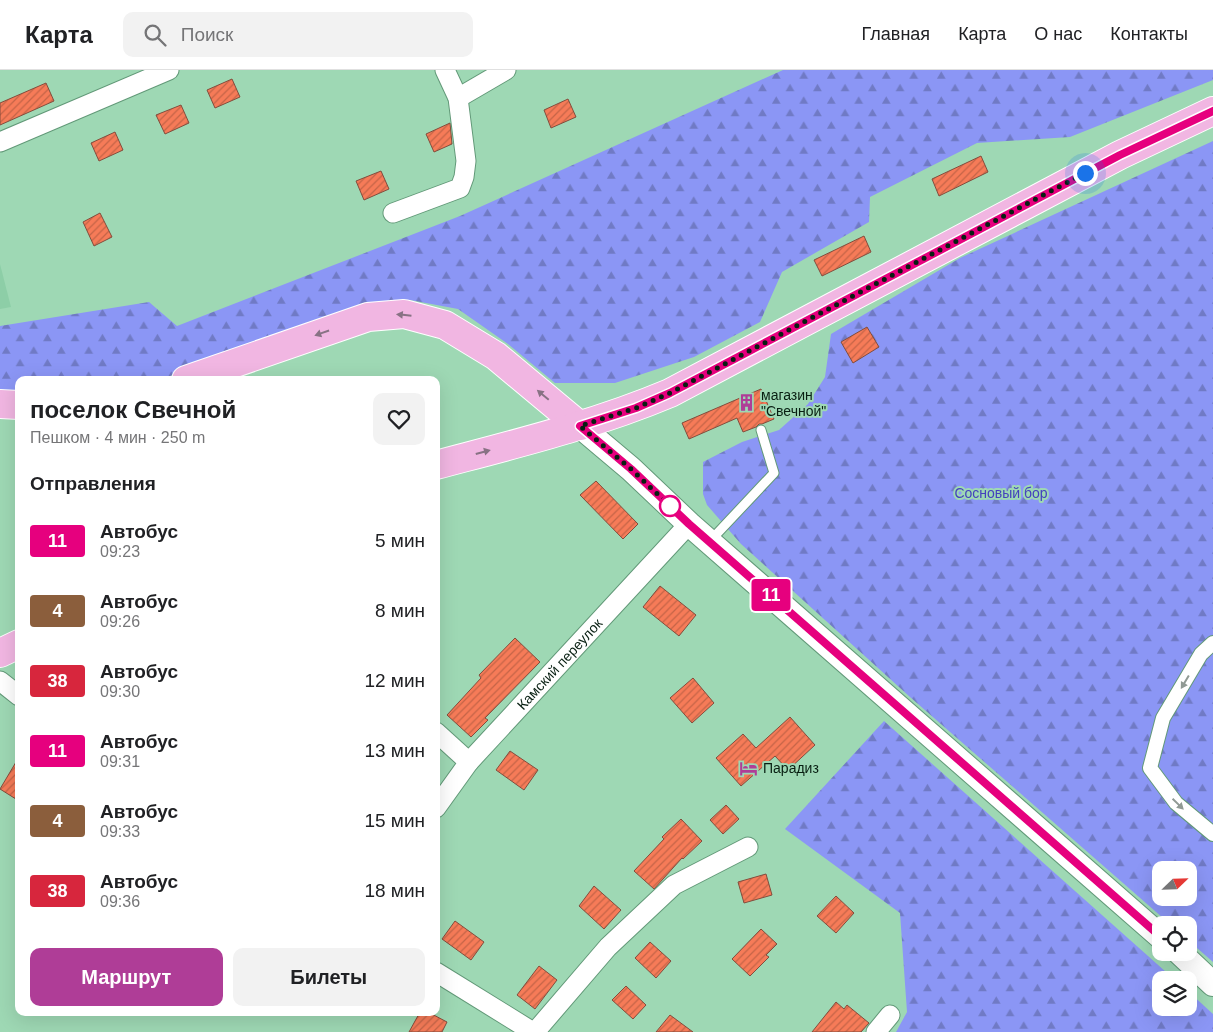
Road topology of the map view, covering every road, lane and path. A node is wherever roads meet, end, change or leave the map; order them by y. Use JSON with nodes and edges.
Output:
{"nodes":[{"id":1,"x":169,"y":70,"type":"edge"},
{"id":2,"x":444,"y":70,"type":"edge"},
{"id":3,"x":506,"y":70,"type":"edge"},
{"id":4,"x":458,"y":98,"type":"junction"},
{"id":5,"x":1213,"y":111,"type":"edge"},
{"id":6,"x":0,"y":142,"type":"edge"},
{"id":7,"x":393,"y":213,"type":"dead end"},
{"id":8,"x":198,"y":376,"type":"edge"},
{"id":9,"x":0,"y":404,"type":"edge"},
{"id":10,"x":15,"y":405,"type":"edge"},
{"id":11,"x":580,"y":426,"type":"junction"},
{"id":12,"x":760,"y":430,"type":"dead end"},
{"id":13,"x":440,"y":464,"type":"edge"},
{"id":14,"x":689,"y":524,"type":"junction"},
{"id":15,"x":710,"y":541,"type":"junction"},
{"id":16,"x":1213,"y":642,"type":"edge"},
{"id":17,"x":15,"y":646,"type":"edge"},
{"id":18,"x":0,"y":653,"type":"edge"},
{"id":19,"x":0,"y":681,"type":"edge"},
{"id":20,"x":15,"y":693,"type":"edge"},
{"id":21,"x":440,"y":736,"type":"edge"},
{"id":22,"x":469,"y":762,"type":"junction"},
{"id":23,"x":440,"y":802,"type":"edge"},
{"id":24,"x":1213,"y":834,"type":"edge"},
{"id":25,"x":748,"y":847,"type":"dead end"},
{"id":26,"x":1152,"y":929,"type":"edge"},
{"id":27,"x":1189,"y":961,"type":"edge"},
{"id":28,"x":440,"y":974,"type":"edge"},
{"id":29,"x":1213,"y":984,"type":"edge"},
{"id":30,"x":890,"y":1015,"type":"dead end"},
{"id":31,"x":534,"y":1032,"type":"edge"},
{"id":32,"x":876,"y":1032,"type":"edge"}],
"edges":[{"from":1,"to":6,"type":"street"},
{"from":2,"to":4,"type":"street"},
{"from":3,"to":4,"type":"street"},
{"from":4,"to":7,"type":"street"},
{"from":5,"to":11,"type":"main road"},
{"from":11,"to":8,"type":"main road","one_way":true},
{"from":9,"to":10,"type":"main road"},
{"from":13,"to":11,"type":"main road","one_way":true},
{"from":11,"to":14,"type":"street"},
{"from":12,"to":15,"type":"lane"},
{"from":14,"to":15,"type":"street"},
{"from":14,"to":22,"type":"street","name":"Камский переулок"},
{"from":15,"to":26,"type":"street"},
{"from":16,"to":24,"type":"street","one_way":true},
{"from":17,"to":18,"type":"main road"},
{"from":19,"to":20,"type":"street"},
{"from":21,"to":22,"type":"street"},
{"from":22,"to":23,"type":"street","name":"Камский переулок"},
{"from":25,"to":31,"type":"street"},
{"from":27,"to":29,"type":"street"},
{"from":28,"to":31,"type":"street"},
{"from":30,"to":32,"type":"street"}]}
